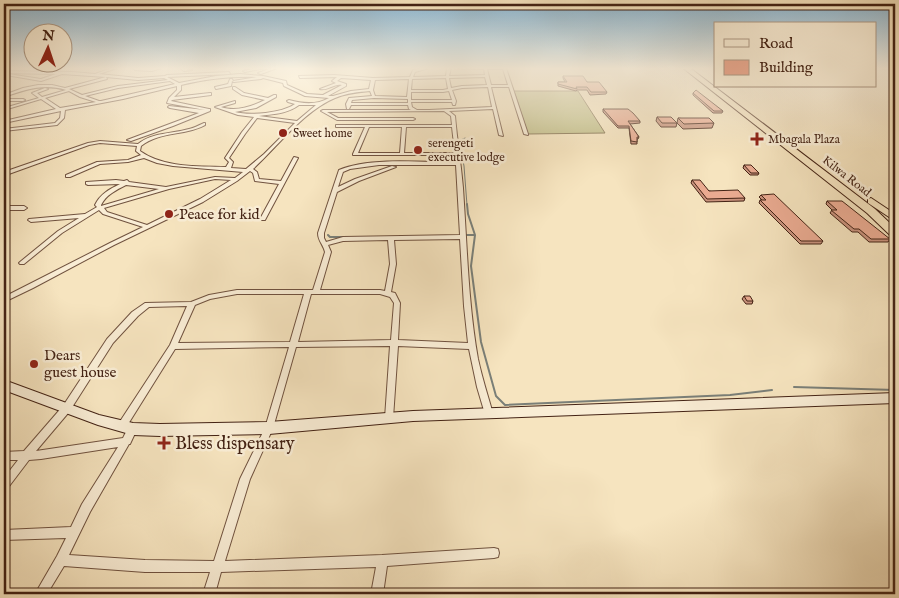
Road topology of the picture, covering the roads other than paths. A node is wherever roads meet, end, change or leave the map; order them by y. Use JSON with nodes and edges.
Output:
{"nodes":[{"id":1,"x":44,"y":96,"type":"edge"},
{"id":2,"x":81,"y":96,"type":"edge"},
{"id":3,"x":124,"y":96,"type":"edge"},
{"id":4,"x":173,"y":96,"type":"edge"},
{"id":5,"x":195,"y":96,"type":"joint"},
{"id":6,"x":252,"y":96,"type":"edge"},
{"id":7,"x":275,"y":96,"type":"dead end"},
{"id":8,"x":315,"y":96,"type":"edge"},
{"id":9,"x":336,"y":96,"type":"edge"},
{"id":10,"x":410,"y":96,"type":"edge"},
{"id":11,"x":451,"y":96,"type":"edge"},
{"id":12,"x":492,"y":96,"type":"edge"},
{"id":13,"x":513,"y":96,"type":"edge"},
{"id":14,"x":722,"y":96,"type":"edge"},
{"id":15,"x":735,"y":96,"type":"edge"},
{"id":16,"x":40,"y":97,"type":"junction"},
{"id":17,"x":321,"y":97,"type":"joint"},
{"id":18,"x":333,"y":97,"type":"junction"},
{"id":19,"x":374,"y":97,"type":"joint"},
{"id":20,"x":170,"y":99,"type":"junction"},
{"id":21,"x":267,"y":99,"type":"junction"},
{"id":22,"x":4,"y":100,"type":"edge"},
{"id":23,"x":27,"y":101,"type":"junction"},
{"id":24,"x":99,"y":101,"type":"junction"},
{"id":25,"x":289,"y":101,"type":"dead end"},
{"id":26,"x":409,"y":101,"type":"junction"},
{"id":27,"x":454,"y":101,"type":"junction"},
{"id":28,"x":234,"y":102,"type":"dead end"},
{"id":29,"x":184,"y":104,"type":"junction"},
{"id":30,"x":298,"y":104,"type":"junction"},
{"id":31,"x":348,"y":104,"type":"junction"},
{"id":32,"x":317,"y":105,"type":"junction"},
{"id":33,"x":170,"y":107,"type":"dead end"},
{"id":34,"x":217,"y":107,"type":"junction"},
{"id":35,"x":496,"y":108,"type":"junction"},
{"id":36,"x":4,"y":109,"type":"edge"},
{"id":37,"x":62,"y":109,"type":"junction"},
{"id":38,"x":209,"y":109,"type":"junction"},
{"id":39,"x":323,"y":111,"type":"junction"},
{"id":40,"x":420,"y":111,"type":"junction"},
{"id":41,"x":203,"y":112,"type":"junction"},
{"id":42,"x":230,"y":112,"type":"junction"},
{"id":43,"x":348,"y":112,"type":"junction"},
{"id":44,"x":355,"y":112,"type":"junction"},
{"id":45,"x":452,"y":114,"type":"junction"},
{"id":46,"x":254,"y":117,"type":"junction"},
{"id":47,"x":354,"y":119,"type":"junction"},
{"id":48,"x":413,"y":119,"type":"dead end"},
{"id":49,"x":4,"y":122,"type":"edge"},
{"id":50,"x":296,"y":122,"type":"junction"},
{"id":51,"x":204,"y":124,"type":"dead end"},
{"id":52,"x":337,"y":126,"type":"dead end"},
{"id":53,"x":404,"y":126,"type":"junction"},
{"id":54,"x":454,"y":126,"type":"junction"},
{"id":55,"x":368,"y":127,"type":"junction"},
{"id":56,"x":4,"y":130,"type":"edge"},
{"id":57,"x":526,"y":134,"type":"dead end"},
{"id":58,"x":501,"y":135,"type":"dead end"},
{"id":59,"x":128,"y":140,"type":"dead end"},
{"id":60,"x":139,"y":145,"type":"junction"},
{"id":61,"x":402,"y":154,"type":"junction"},
{"id":62,"x":457,"y":154,"type":"junction"},
{"id":63,"x":144,"y":156,"type":"junction"},
{"id":64,"x":296,"y":158,"type":"dead end"},
{"id":65,"x":406,"y":164,"type":"junction"},
{"id":66,"x":459,"y":164,"type":"junction"},
{"id":67,"x":228,"y":168,"type":"junction"},
{"id":68,"x":249,"y":170,"type":"junction"},
{"id":69,"x":4,"y":174,"type":"edge"},
{"id":70,"x":68,"y":176,"type":"dead end"},
{"id":71,"x":235,"y":179,"type":"junction"},
{"id":72,"x":127,"y":182,"type":"junction"},
{"id":73,"x":88,"y":183,"type":"dead end"},
{"id":74,"x":283,"y":183,"type":"junction"},
{"id":75,"x":168,"y":188,"type":"junction"},
{"id":76,"x":334,"y":191,"type":"junction"},
{"id":77,"x":4,"y":208,"type":"edge"},
{"id":78,"x":24,"y":208,"type":"dead end"},
{"id":79,"x":99,"y":208,"type":"junction"},
{"id":80,"x":84,"y":216,"type":"junction"},
{"id":81,"x":895,"y":218,"type":"edge"},
{"id":82,"x":263,"y":219,"type":"dead end"},
{"id":83,"x":30,"y":220,"type":"dead end"},
{"id":84,"x":148,"y":227,"type":"junction"},
{"id":85,"x":895,"y":234,"type":"edge"},
{"id":86,"x":463,"y":236,"type":"junction"},
{"id":87,"x":391,"y":239,"type":"junction"},
{"id":88,"x":324,"y":244,"type":"junction"},
{"id":89,"x":22,"y":263,"type":"dead end"},
{"id":90,"x":312,"y":292,"type":"junction"},
{"id":91,"x":388,"y":293,"type":"junction"},
{"id":92,"x":4,"y":300,"type":"edge"},
{"id":93,"x":192,"y":304,"type":"junction"},
{"id":94,"x":394,"y":343,"type":"junction"},
{"id":95,"x":293,"y":344,"type":"junction"},
{"id":96,"x":174,"y":346,"type":"junction"},
{"id":97,"x":472,"y":346,"type":"junction"},
{"id":98,"x":4,"y":385,"type":"edge"},
{"id":99,"x":895,"y":398,"type":"edge"},
{"id":100,"x":66,"y":409,"type":"junction"},
{"id":101,"x":489,"y":414,"type":"junction"},
{"id":102,"x":389,"y":418,"type":"junction"},
{"id":103,"x":127,"y":427,"type":"junction"},
{"id":104,"x":269,"y":428,"type":"junction"},
{"id":105,"x":126,"y":441,"type":"junction"},
{"id":106,"x":4,"y":456,"type":"edge"},
{"id":107,"x":26,"y":456,"type":"junction"},
{"id":108,"x":4,"y":486,"type":"edge"},
{"id":109,"x":74,"y":532,"type":"junction"},
{"id":110,"x":4,"y":535,"type":"edge"},
{"id":111,"x":494,"y":553,"type":"dead end"},
{"id":112,"x":61,"y":560,"type":"junction"},
{"id":113,"x":382,"y":561,"type":"junction"},
{"id":114,"x":217,"y":567,"type":"junction"},
{"id":115,"x":41,"y":594,"type":"edge"},
{"id":116,"x":209,"y":594,"type":"edge"},
{"id":117,"x":377,"y":594,"type":"edge"}],
"edges":[{"from":1,"to":16,"type":"street"},
{"from":2,"to":24,"type":"street"},
{"from":3,"to":24,"type":"street"},
{"from":4,"to":20,"type":"street"},
{"from":5,"to":20,"type":"street"},
{"from":5,"to":29,"type":"street"},
{"from":6,"to":21,"type":"street"},
{"from":7,"to":21,"type":"street"},
{"from":8,"to":17,"type":"street"},
{"from":9,"to":18,"type":"street"},
{"from":10,"to":26,"type":"street"},
{"from":11,"to":27,"type":"street"},
{"from":12,"to":35,"type":"street"},
{"from":13,"to":57,"type":"street"},
{"from":14,"to":85,"type":"highway","name":"Kilwa Road"},
{"from":15,"to":81,"type":"highway","name":"Kilwa Road"},
{"from":16,"to":23,"type":"street"},
{"from":16,"to":37,"type":"street"},
{"from":17,"to":18,"type":"street"},
{"from":18,"to":32,"type":"street"},
{"from":19,"to":26,"type":"street"},
{"from":19,"to":31,"type":"street"},
{"from":20,"to":29,"type":"street"},
{"from":21,"to":42,"type":"street"},
{"from":22,"to":23,"type":"street"},
{"from":23,"to":36,"type":"street"},
{"from":24,"to":37,"type":"street"},
{"from":25,"to":30,"type":"street"},
{"from":26,"to":27,"type":"street"},
{"from":26,"to":31,"type":"street"},
{"from":26,"to":40,"type":"street"},
{"from":27,"to":45,"type":"street"},
{"from":28,"to":34,"type":"street"},
{"from":29,"to":38,"type":"street"},
{"from":30,"to":32,"type":"street"},
{"from":30,"to":46,"type":"street"},
{"from":31,"to":43,"type":"street"},
{"from":32,"to":39,"type":"street"},
{"from":32,"to":50,"type":"street"},
{"from":33,"to":41,"type":"street"},
{"from":34,"to":38,"type":"street"},
{"from":34,"to":42,"type":"street"},
{"from":35,"to":45,"type":"street"},
{"from":35,"to":58,"type":"street"},
{"from":37,"to":49,"type":"street"},
{"from":37,"to":56,"type":"street"},
{"from":38,"to":41,"type":"street"},
{"from":39,"to":43,"type":"street"},
{"from":39,"to":47,"type":"street"},
{"from":40,"to":44,"type":"street"},
{"from":40,"to":45,"type":"street"},
{"from":41,"to":59,"type":"street"},
{"from":42,"to":46,"type":"street"},
{"from":43,"to":44,"type":"street"},
{"from":44,"to":47,"type":"street"},
{"from":45,"to":54,"type":"street"},
{"from":46,"to":50,"type":"street"},
{"from":46,"to":67,"type":"street"},
{"from":47,"to":48,"type":"street"},
{"from":50,"to":68,"type":"street"},
{"from":51,"to":60,"type":"street"},
{"from":52,"to":55,"type":"street"},
{"from":53,"to":54,"type":"street"},
{"from":53,"to":55,"type":"street"},
{"from":53,"to":61,"type":"street"},
{"from":54,"to":62,"type":"street"},
{"from":55,"to":61,"type":"street"},
{"from":60,"to":63,"type":"street"},
{"from":60,"to":69,"type":"street"},
{"from":61,"to":62,"type":"street"},
{"from":62,"to":66,"type":"street"},
{"from":63,"to":67,"type":"street"},
{"from":63,"to":70,"type":"street"},
{"from":64,"to":74,"type":"street"},
{"from":65,"to":66,"type":"street"},
{"from":65,"to":76,"type":"street"},
{"from":65,"to":76,"type":"street"},
{"from":66,"to":86,"type":"street"},
{"from":67,"to":68,"type":"street"},
{"from":68,"to":71,"type":"street"},
{"from":68,"to":74,"type":"street"},
{"from":71,"to":75,"type":"street"},
{"from":71,"to":84,"type":"street"},
{"from":72,"to":73,"type":"street"},
{"from":72,"to":75,"type":"street"},
{"from":72,"to":79,"type":"street"},
{"from":74,"to":82,"type":"street"},
{"from":75,"to":79,"type":"street"},
{"from":76,"to":88,"type":"street"},
{"from":77,"to":78,"type":"street"},
{"from":79,"to":80,"type":"street"},
{"from":79,"to":84,"type":"street"},
{"from":80,"to":83,"type":"street"},
{"from":80,"to":89,"type":"street"},
{"from":84,"to":92,"type":"street"},
{"from":86,"to":87,"type":"street"},
{"from":86,"to":97,"type":"street"},
{"from":87,"to":88,"type":"street"},
{"from":87,"to":91,"type":"street"},
{"from":88,"to":90,"type":"street"},
{"from":90,"to":91,"type":"street"},
{"from":90,"to":93,"type":"street"},
{"from":90,"to":95,"type":"street"},
{"from":91,"to":94,"type":"street"},
{"from":93,"to":96,"type":"street"},
{"from":93,"to":100,"type":"street"},
{"from":94,"to":95,"type":"street"},
{"from":94,"to":97,"type":"street"},
{"from":94,"to":102,"type":"street"},
{"from":95,"to":96,"type":"street"},
{"from":95,"to":104,"type":"street"},
{"from":96,"to":103,"type":"street"},
{"from":97,"to":101,"type":"street"},
{"from":98,"to":100,"type":"street"},
{"from":99,"to":101,"type":"street"},
{"from":100,"to":103,"type":"street"},
{"from":100,"to":107,"type":"street"},
{"from":101,"to":102,"type":"street"},
{"from":102,"to":104,"type":"street"},
{"from":103,"to":104,"type":"street"},
{"from":103,"to":105,"type":"street"},
{"from":104,"to":114,"type":"street"},
{"from":105,"to":107,"type":"street"},
{"from":105,"to":109,"type":"street"},
{"from":106,"to":107,"type":"street"},
{"from":107,"to":108,"type":"street"},
{"from":109,"to":110,"type":"street"},
{"from":109,"to":112,"type":"street"},
{"from":111,"to":113,"type":"street"},
{"from":112,"to":114,"type":"street"},
{"from":112,"to":115,"type":"street"},
{"from":113,"to":114,"type":"street"},
{"from":113,"to":117,"type":"street"},
{"from":114,"to":116,"type":"street"}]}
